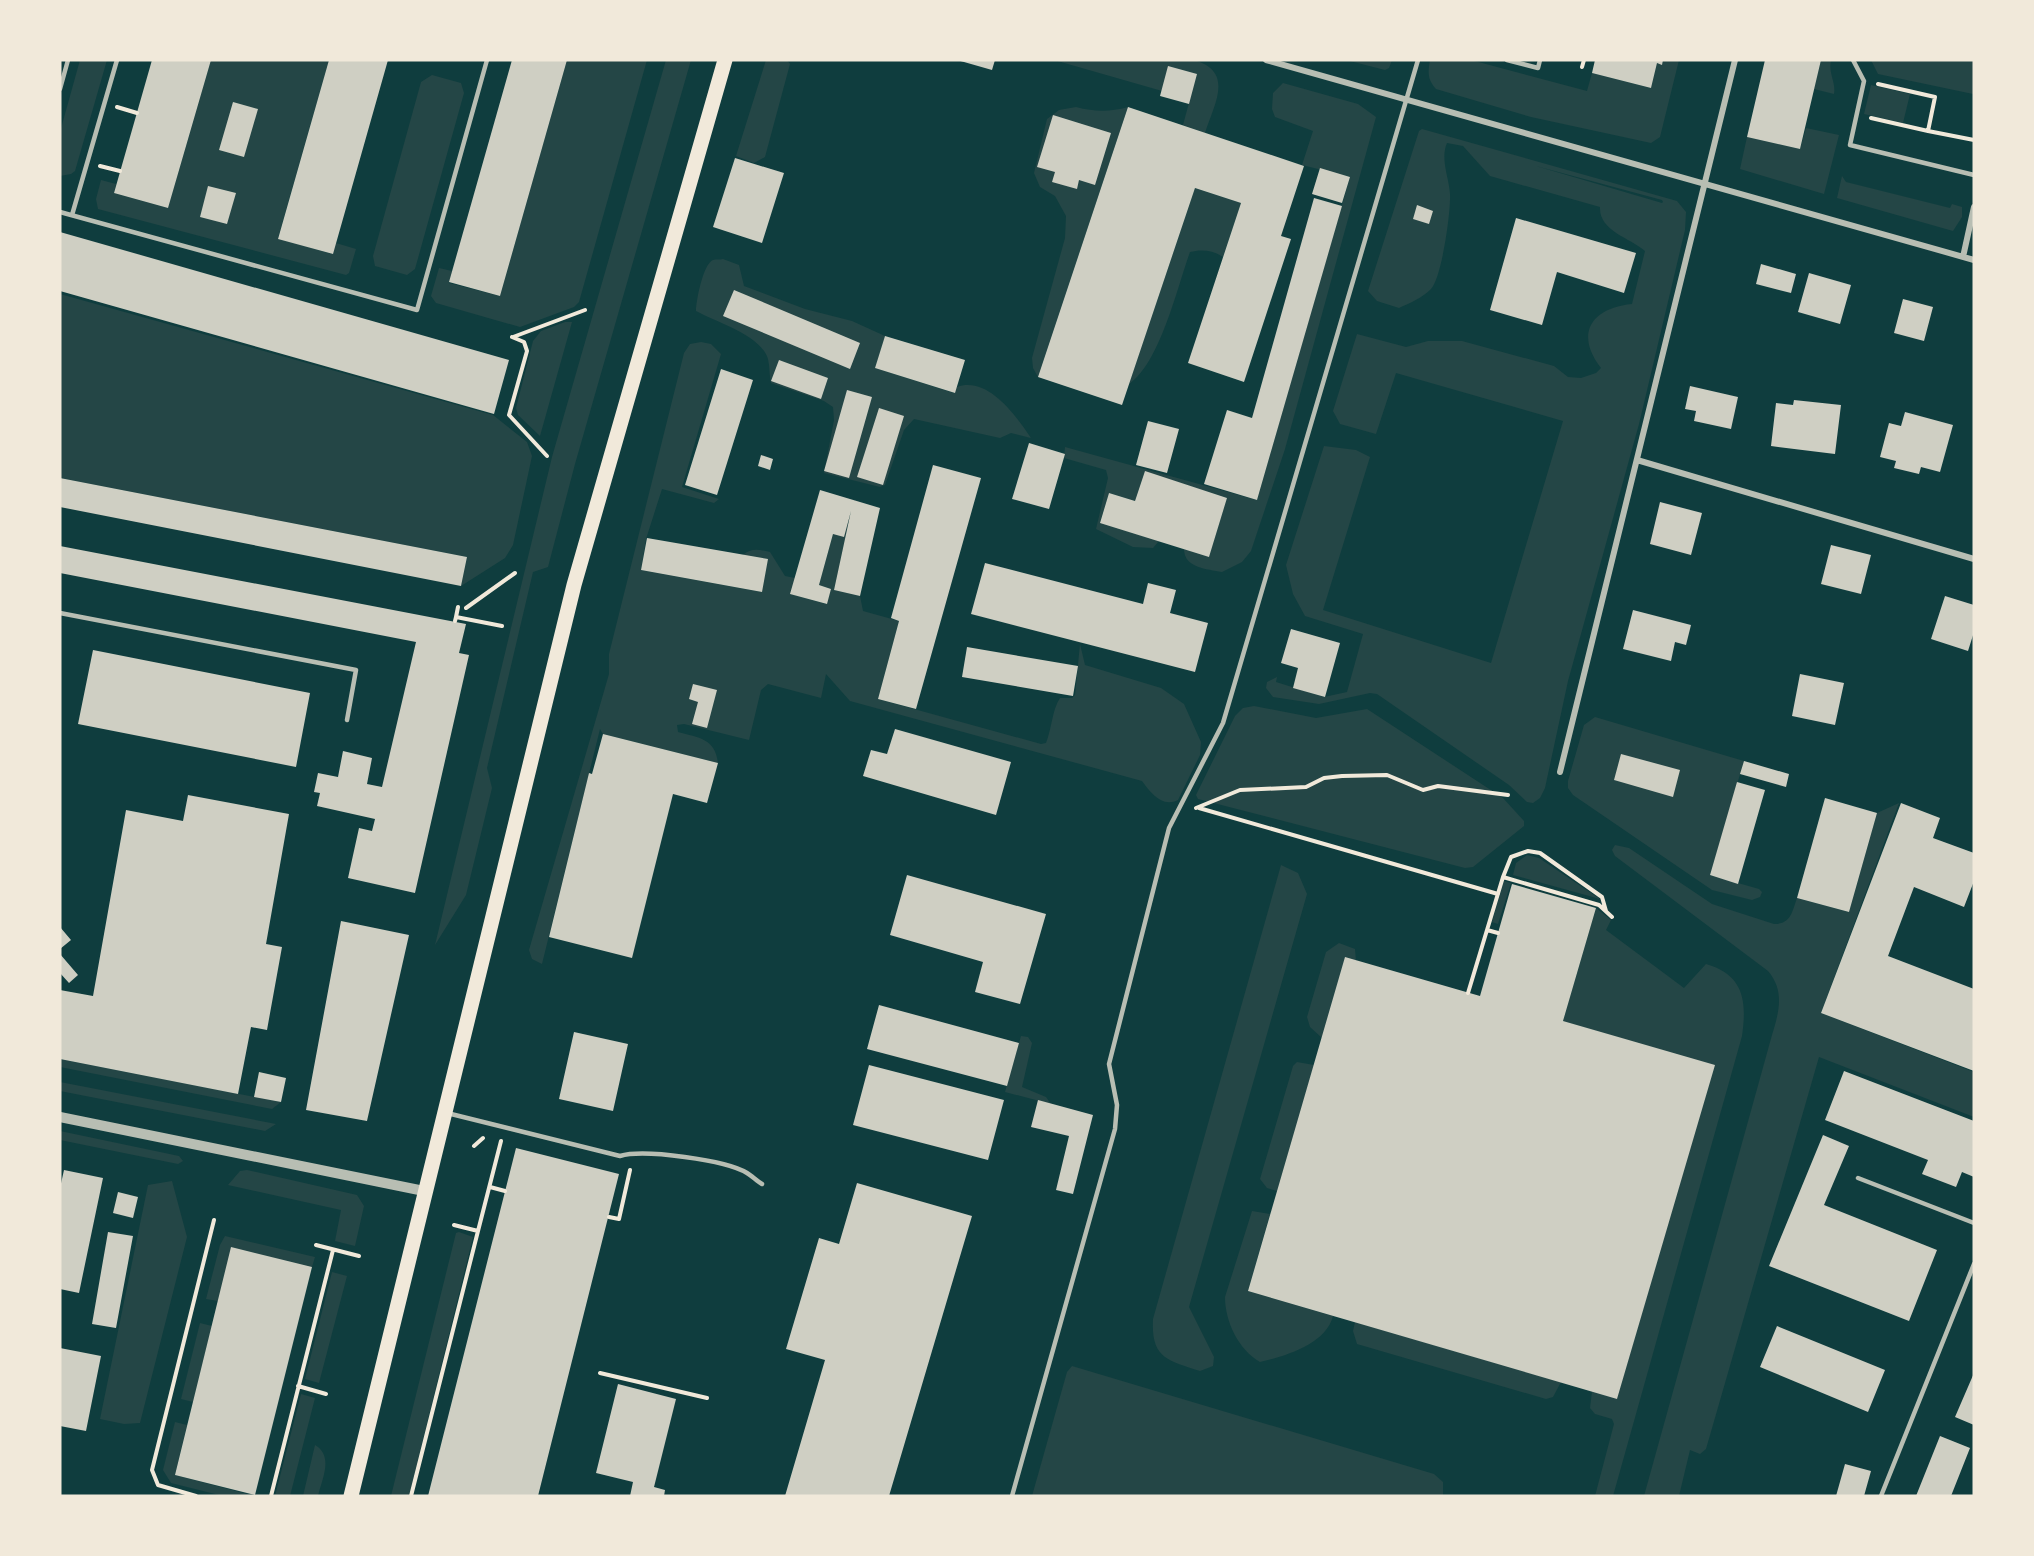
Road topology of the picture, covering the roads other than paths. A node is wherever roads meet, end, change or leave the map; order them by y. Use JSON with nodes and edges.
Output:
{"nodes":[{"id":1,"x":68,"y":60,"type":"edge"},
{"id":2,"x":117,"y":60,"type":"edge"},
{"id":3,"x":487,"y":60,"type":"edge"},
{"id":4,"x":725,"y":60,"type":"edge"},
{"id":5,"x":1266,"y":60,"type":"edge"},
{"id":6,"x":1418,"y":60,"type":"edge"},
{"id":7,"x":1507,"y":60,"type":"edge"},
{"id":8,"x":1540,"y":60,"type":"edge"},
{"id":9,"x":1735,"y":60,"type":"edge"},
{"id":10,"x":1853,"y":60,"type":"edge"},
{"id":11,"x":60,"y":89,"type":"edge"},
{"id":12,"x":1407,"y":100,"type":"junction"},
{"id":13,"x":1974,"y":175,"type":"edge"},
{"id":14,"x":1707,"y":184,"type":"junction"},
{"id":15,"x":1974,"y":207,"type":"edge"},
{"id":16,"x":60,"y":212,"type":"edge"},
{"id":17,"x":72,"y":216,"type":"junction"},
{"id":18,"x":1963,"y":258,"type":"junction"},
{"id":19,"x":1974,"y":260,"type":"edge"},
{"id":20,"x":1637,"y":460,"type":"junction"},
{"id":21,"x":1974,"y":559,"type":"edge"},
{"id":22,"x":60,"y":613,"type":"edge"},
{"id":23,"x":347,"y":720,"type":"dead end"},
{"id":24,"x":1560,"y":772,"type":"dead end"},
{"id":25,"x":444,"y":1113,"type":"junction"},
{"id":26,"x":60,"y":1117,"type":"edge"},
{"id":27,"x":1858,"y":1178,"type":"dead end"},
{"id":28,"x":762,"y":1185,"type":"dead end"},
{"id":29,"x":424,"y":1191,"type":"junction"},
{"id":30,"x":1974,"y":1223,"type":"edge"},
{"id":31,"x":1974,"y":1263,"type":"edge"},
{"id":32,"x":351,"y":1496,"type":"edge"},
{"id":33,"x":1012,"y":1496,"type":"edge"},
{"id":34,"x":1881,"y":1496,"type":"edge"}],
"edges":[{"from":1,"to":11,"type":"lane"},
{"from":2,"to":17,"type":"lane"},
{"from":3,"to":17,"type":"lane"},
{"from":4,"to":25,"type":"main road"},
{"from":5,"to":12,"type":"street"},
{"from":6,"to":12,"type":"lane"},
{"from":7,"to":8,"type":"lane"},
{"from":9,"to":14,"type":"street"},
{"from":10,"to":13,"type":"lane"},
{"from":12,"to":14,"type":"street"},
{"from":12,"to":33,"type":"lane"},
{"from":14,"to":18,"type":"street"},
{"from":14,"to":20,"type":"street"},
{"from":15,"to":18,"type":"street"},
{"from":16,"to":17,"type":"lane"},
{"from":18,"to":19,"type":"street"},
{"from":20,"to":21,"type":"street"},
{"from":20,"to":24,"type":"street"},
{"from":22,"to":23,"type":"lane"},
{"from":25,"to":28,"type":"lane"},
{"from":25,"to":29,"type":"main road"},
{"from":26,"to":29,"type":"street"},
{"from":27,"to":30,"type":"lane"},
{"from":29,"to":32,"type":"main road"},
{"from":31,"to":34,"type":"lane"}]}
